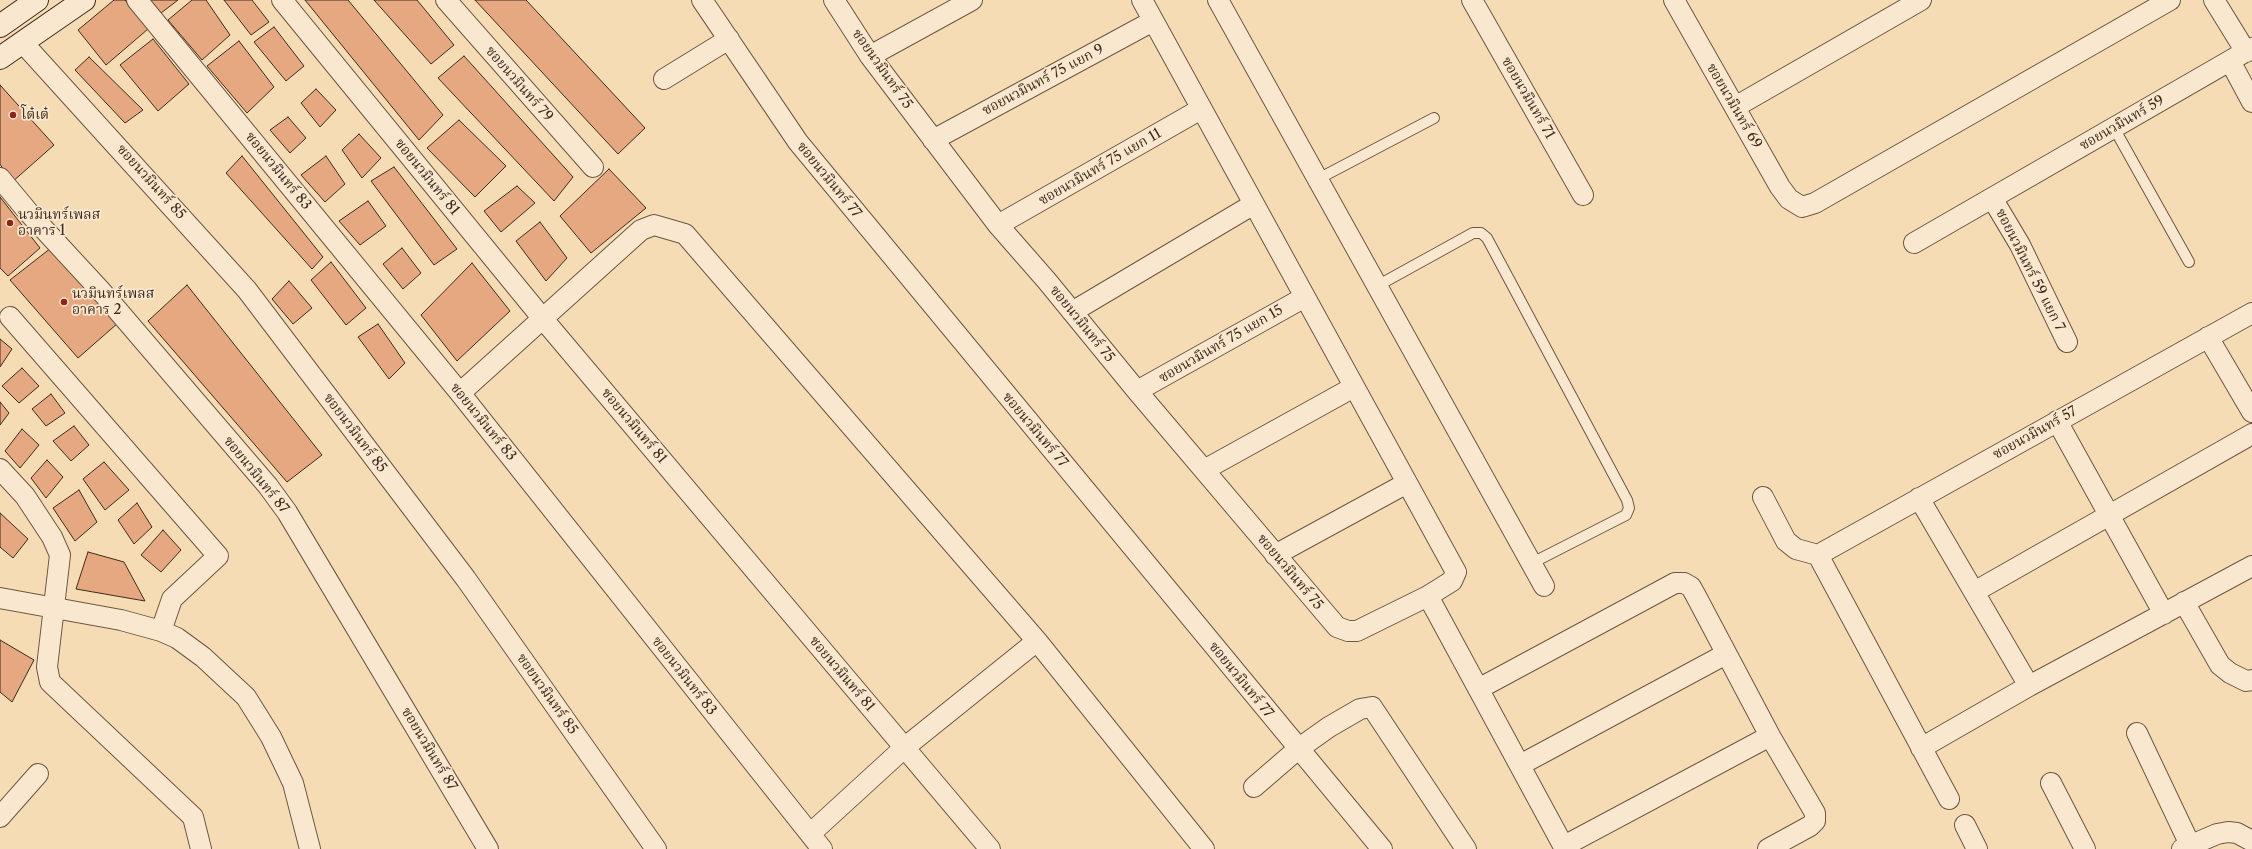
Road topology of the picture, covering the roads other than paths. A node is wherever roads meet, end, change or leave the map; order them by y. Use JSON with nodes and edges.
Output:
{"nodes":[{"id":1,"x":37,"y":0,"type":"edge"},
{"id":2,"x":84,"y":0,"type":"edge"},
{"id":3,"x":137,"y":0,"type":"edge"},
{"id":4,"x":282,"y":0,"type":"edge"},
{"id":5,"x":446,"y":0,"type":"edge"},
{"id":6,"x":702,"y":0,"type":"edge"},
{"id":7,"x":834,"y":0,"type":"edge"},
{"id":8,"x":972,"y":0,"type":"edge"},
{"id":9,"x":1142,"y":0,"type":"edge"},
{"id":10,"x":1218,"y":0,"type":"edge"},
{"id":11,"x":1472,"y":0,"type":"edge"},
{"id":12,"x":1674,"y":0,"type":"edge"},
{"id":13,"x":1921,"y":0,"type":"edge"},
{"id":14,"x":2170,"y":0,"type":"edge"},
{"id":15,"x":2214,"y":0,"type":"edge"},
{"id":16,"x":1153,"y":21,"type":"junction"},
{"id":17,"x":0,"y":26,"type":"edge"},
{"id":18,"x":729,"y":39,"type":"junction"},
{"id":19,"x":23,"y":42,"type":"junction"},
{"id":20,"x":2243,"y":54,"type":"edge"},
{"id":21,"x":870,"y":56,"type":"junction"},
{"id":22,"x":0,"y":58,"type":"edge"},
{"id":23,"x":664,"y":79,"type":"dead end"},
{"id":24,"x":2252,"y":102,"type":"edge"},
{"id":25,"x":1735,"y":107,"type":"junction"},
{"id":26,"x":1201,"y":109,"type":"junction"},
{"id":27,"x":1434,"y":118,"type":"dead end"},
{"id":28,"x":2114,"y":128,"type":"junction"},
{"id":29,"x":933,"y":140,"type":"junction"},
{"id":30,"x":593,"y":167,"type":"dead end"},
{"id":31,"x":0,"y":178,"type":"edge"},
{"id":32,"x":1318,"y":179,"type":"junction"},
{"id":33,"x":1583,"y":195,"type":"dead end"},
{"id":34,"x":1992,"y":198,"type":"junction"},
{"id":35,"x":1254,"y":204,"type":"junction"},
{"id":36,"x":998,"y":226,"type":"junction"},
{"id":37,"x":1914,"y":243,"type":"dead end"},
{"id":38,"x":2188,"y":262,"type":"dead end"},
{"id":39,"x":1378,"y":286,"type":"junction"},
{"id":40,"x":1305,"y":296,"type":"junction"},
{"id":41,"x":1072,"y":312,"type":"junction"},
{"id":42,"x":2252,"y":313,"type":"edge"},
{"id":43,"x":10,"y":318,"type":"dead end"},
{"id":44,"x":544,"y":319,"type":"junction"},
{"id":45,"x":2208,"y":337,"type":"junction"},
{"id":46,"x":2067,"y":342,"type":"dead end"},
{"id":47,"x":1354,"y":388,"type":"junction"},
{"id":48,"x":1137,"y":391,"type":"junction"},
{"id":49,"x":460,"y":393,"type":"junction"},
{"id":50,"x":2252,"y":412,"type":"edge"},
{"id":51,"x":2057,"y":421,"type":"junction"},
{"id":52,"x":2252,"y":434,"type":"edge"},
{"id":53,"x":0,"y":469,"type":"edge"},
{"id":54,"x":1204,"y":470,"type":"junction"},
{"id":55,"x":1407,"y":483,"type":"junction"},
{"id":56,"x":1763,"y":497,"type":"dead end"},
{"id":57,"x":1918,"y":498,"type":"junction"},
{"id":58,"x":2110,"y":515,"type":"junction"},
{"id":59,"x":1274,"y":555,"type":"junction"},
{"id":60,"x":1818,"y":555,"type":"junction"},
{"id":61,"x":1532,"y":563,"type":"junction"},
{"id":62,"x":2252,"y":566,"type":"edge"},
{"id":63,"x":1544,"y":586,"type":"dead end"},
{"id":64,"x":1974,"y":592,"type":"junction"},
{"id":65,"x":1428,"y":596,"type":"junction"},
{"id":66,"x":0,"y":598,"type":"edge"},
{"id":67,"x":2184,"y":602,"type":"junction"},
{"id":68,"x":53,"y":608,"type":"junction"},
{"id":69,"x":2164,"y":614,"type":"junction"},
{"id":70,"x":161,"y":631,"type":"junction"},
{"id":71,"x":1037,"y":641,"type":"junction"},
{"id":72,"x":1726,"y":654,"type":"junction"},
{"id":73,"x":2252,"y":680,"type":"edge"},
{"id":74,"x":2029,"y":686,"type":"junction"},
{"id":75,"x":1480,"y":688,"type":"junction"},
{"id":76,"x":2137,"y":733,"type":"dead end"},
{"id":77,"x":1770,"y":736,"type":"junction"},
{"id":78,"x":904,"y":748,"type":"junction"},
{"id":79,"x":1920,"y":748,"type":"junction"},
{"id":80,"x":1298,"y":749,"type":"junction"},
{"id":81,"x":1520,"y":765,"type":"junction"},
{"id":82,"x":38,"y":774,"type":"dead end"},
{"id":83,"x":2051,"y":784,"type":"dead end"},
{"id":84,"x":1254,"y":787,"type":"dead end"},
{"id":85,"x":1949,"y":799,"type":"dead end"},
{"id":86,"x":0,"y":817,"type":"edge"},
{"id":87,"x":1965,"y":825,"type":"dead end"},
{"id":88,"x":2252,"y":841,"type":"edge"},
{"id":89,"x":816,"y":842,"type":"edge"},
{"id":90,"x":1564,"y":848,"type":"edge"},
{"id":91,"x":2188,"y":848,"type":"edge"},
{"id":92,"x":202,"y":849,"type":"edge"},
{"id":93,"x":310,"y":849,"type":"edge"},
{"id":94,"x":488,"y":849,"type":"edge"},
{"id":95,"x":656,"y":849,"type":"edge"},
{"id":96,"x":990,"y":849,"type":"edge"},
{"id":97,"x":1204,"y":849,"type":"edge"},
{"id":98,"x":1382,"y":849,"type":"edge"},
{"id":99,"x":1466,"y":849,"type":"edge"},
{"id":100,"x":1768,"y":849,"type":"edge"},
{"id":101,"x":1977,"y":849,"type":"edge"},
{"id":102,"x":2085,"y":849,"type":"edge"}],
"edges":[{"from":1,"to":17,"type":"main road"},
{"from":2,"to":19,"type":"main road"},
{"from":3,"to":49,"type":"street","name":"ซอยนวมินทร์ 83"},
{"from":4,"to":44,"type":"street","name":"ซอยนวมินทร์ 81"},
{"from":5,"to":30,"type":"street","name":"ซอยนวมินทร์ 79"},
{"from":6,"to":18,"type":"street","name":"ซอยนวมินทร์ 77"},
{"from":7,"to":21,"type":"street","name":"ซอยนวมินทร์ 75"},
{"from":8,"to":21,"type":"street"},
{"from":9,"to":16,"type":"street"},
{"from":10,"to":32,"type":"street"},
{"from":11,"to":33,"type":"street","name":"ซอยนวมินทร์ 71"},
{"from":12,"to":25,"type":"street","name":"ซอยนวมินทร์ 69"},
{"from":13,"to":25,"type":"street"},
{"from":14,"to":25,"type":"street","name":"ซอยนวมินทร์ 69"},
{"from":15,"to":20,"type":"street"},
{"from":16,"to":26,"type":"street"},
{"from":16,"to":29,"type":"street","name":"ซอยนวมินทร์ 75 แยก 9"},
{"from":18,"to":23,"type":"street"},
{"from":18,"to":80,"type":"street","name":"ซอยนวมินทร์ 77"},
{"from":19,"to":22,"type":"main road"},
{"from":19,"to":95,"type":"street","name":"ซอยนวมินทร์ 85"},
{"from":20,"to":24,"type":"street"},
{"from":20,"to":28,"type":"street","name":"ซอยนวมินทร์ 59"},
{"from":21,"to":29,"type":"street","name":"ซอยนวมินทร์ 75"},
{"from":26,"to":35,"type":"street"},
{"from":26,"to":36,"type":"street","name":"ซอยนวมินทร์ 75 แยก 11"},
{"from":27,"to":32,"type":"lane"},
{"from":28,"to":34,"type":"street","name":"ซอยนวมินทร์ 59"},
{"from":28,"to":38,"type":"lane"},
{"from":29,"to":36,"type":"street","name":"ซอยนวมินทร์ 75"},
{"from":31,"to":94,"type":"street","name":"ซอยนวมินทร์ 87"},
{"from":32,"to":39,"type":"street"},
{"from":34,"to":37,"type":"street","name":"ซอยนวมินทร์ 59"},
{"from":34,"to":46,"type":"street","name":"ซอยนวมินทร์ 59 แยก 7"},
{"from":35,"to":40,"type":"street"},
{"from":35,"to":41,"type":"street"},
{"from":36,"to":41,"type":"street","name":"ซอยนวมินทร์ 75"},
{"from":39,"to":61,"type":"street"},
{"from":39,"to":61,"type":"lane"},
{"from":40,"to":47,"type":"street"},
{"from":40,"to":48,"type":"street","name":"ซอยนวมินทร์ 75 แยก 15"},
{"from":41,"to":48,"type":"street","name":"ซอยนวมินทร์ 75"},
{"from":42,"to":45,"type":"street","name":"ซอยนวมินทร์ 57"},
{"from":43,"to":70,"type":"street"},
{"from":44,"to":49,"type":"street"},
{"from":44,"to":71,"type":"street"},
{"from":44,"to":78,"type":"street","name":"ซอยนวมินทร์ 81"},
{"from":45,"to":50,"type":"street"},
{"from":45,"to":51,"type":"street","name":"ซอยนวมินทร์ 57"},
{"from":47,"to":54,"type":"street"},
{"from":47,"to":55,"type":"street"},
{"from":48,"to":54,"type":"street","name":"ซอยนวมินทร์ 75"},
{"from":49,"to":89,"type":"street","name":"ซอยนวมินทร์ 83"},
{"from":51,"to":57,"type":"street","name":"ซอยนวมินทร์ 57"},
{"from":51,"to":58,"type":"street"},
{"from":52,"to":58,"type":"street"},
{"from":53,"to":68,"type":"street"},
{"from":54,"to":59,"type":"street","name":"ซอยนวมินทร์ 75"},
{"from":55,"to":59,"type":"street"},
{"from":55,"to":65,"type":"street"},
{"from":56,"to":60,"type":"street"},
{"from":57,"to":60,"type":"street","name":"ซอยนวมินทร์ 57"},
{"from":57,"to":64,"type":"street"},
{"from":58,"to":64,"type":"street"},
{"from":58,"to":69,"type":"street"},
{"from":59,"to":65,"type":"street","name":"ซอยนวมินทร์ 75"},
{"from":60,"to":79,"type":"street"},
{"from":61,"to":63,"type":"street"},
{"from":62,"to":67,"type":"street"},
{"from":64,"to":74,"type":"street"},
{"from":65,"to":75,"type":"street"},
{"from":66,"to":68,"type":"street"},
{"from":67,"to":69,"type":"street"},
{"from":67,"to":73,"type":"street"},
{"from":68,"to":70,"type":"street"},
{"from":68,"to":92,"type":"street"},
{"from":69,"to":74,"type":"street"},
{"from":70,"to":93,"type":"street"},
{"from":71,"to":78,"type":"street"},
{"from":71,"to":97,"type":"street"},
{"from":72,"to":75,"type":"street"},
{"from":72,"to":77,"type":"street"},
{"from":72,"to":81,"type":"street"},
{"from":74,"to":79,"type":"street"},
{"from":75,"to":81,"type":"street"},
{"from":76,"to":91,"type":"street"},
{"from":77,"to":90,"type":"street"},
{"from":77,"to":100,"type":"street"},
{"from":78,"to":89,"type":"street"},
{"from":78,"to":96,"type":"street","name":"ซอยนวมินทร์ 81"},
{"from":79,"to":85,"type":"street"},
{"from":80,"to":84,"type":"street"},
{"from":80,"to":98,"type":"street","name":"ซอยนวมินทร์ 77"},
{"from":80,"to":99,"type":"street"},
{"from":81,"to":90,"type":"street"},
{"from":82,"to":86,"type":"street"},
{"from":83,"to":102,"type":"street"},
{"from":87,"to":101,"type":"street"},
{"from":88,"to":91,"type":"street"}]}
